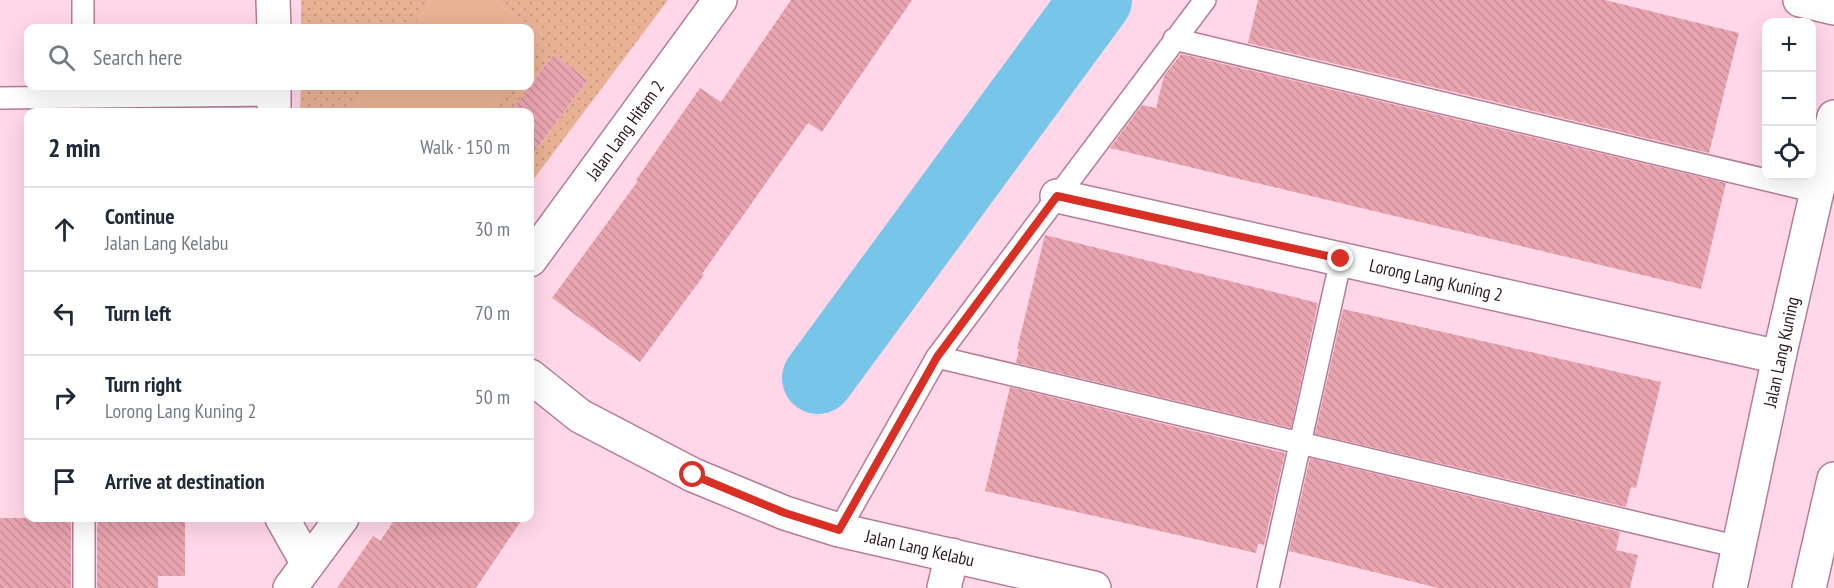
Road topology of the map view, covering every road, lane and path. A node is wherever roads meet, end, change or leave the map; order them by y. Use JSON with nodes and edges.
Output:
{"nodes":[{"id":1,"x":83,"y":0,"type":"edge"},
{"id":2,"x":273,"y":0,"type":"edge"},
{"id":3,"x":720,"y":0,"type":"edge"},
{"id":4,"x":1205,"y":0,"type":"edge"},
{"id":5,"x":1800,"y":0,"type":"edge"},
{"id":6,"x":1834,"y":8,"type":"edge"},
{"id":7,"x":83,"y":24,"type":"edge"},
{"id":8,"x":273,"y":24,"type":"edge"},
{"id":9,"x":1174,"y":39,"type":"junction"},
{"id":10,"x":0,"y":98,"type":"edge"},
{"id":11,"x":83,"y":98,"type":"edge"},
{"id":12,"x":274,"y":98,"type":"edge"},
{"id":13,"x":1834,"y":117,"type":"edge"},
{"id":14,"x":1817,"y":192,"type":"junction"},
{"id":15,"x":1057,"y":196,"type":"junction"},
{"id":16,"x":534,"y":255,"type":"edge"},
{"id":17,"x":1341,"y":259,"type":"junction"},
{"id":18,"x":937,"y":357,"type":"junction"},
{"id":19,"x":1779,"y":357,"type":"junction"},
{"id":20,"x":534,"y":379,"type":"edge"},
{"id":21,"x":1300,"y":443,"type":"junction"},
{"id":22,"x":1834,"y":479,"type":"edge"},
{"id":23,"x":84,"y":522,"type":"edge"},
{"id":24,"x":283,"y":522,"type":"edge"},
{"id":25,"x":339,"y":522,"type":"edge"},
{"id":26,"x":839,"y":530,"type":"junction"},
{"id":27,"x":1739,"y":547,"type":"junction"},
{"id":28,"x":952,"y":555,"type":"junction"},
{"id":29,"x":299,"y":576,"type":"edge"},
{"id":30,"x":84,"y":588,"type":"edge"},
{"id":31,"x":944,"y":588,"type":"edge"},
{"id":32,"x":1094,"y":588,"type":"edge"},
{"id":33,"x":1268,"y":588,"type":"edge"},
{"id":34,"x":1730,"y":588,"type":"edge"},
{"id":35,"x":1809,"y":588,"type":"edge"}],
"edges":[{"from":1,"to":7,"type":"lane"},
{"from":2,"to":8,"type":"street"},
{"from":3,"to":16,"type":"street","name":"Jalan Lang Hitam 2"},
{"from":4,"to":9,"type":"lane"},
{"from":5,"to":6,"type":"street"},
{"from":9,"to":14,"type":"lane"},
{"from":9,"to":15,"type":"lane"},
{"from":10,"to":11,"type":"lane"},
{"from":11,"to":12,"type":"lane"},
{"from":13,"to":14,"type":"street","name":"Jalan Lang Kuning"},
{"from":14,"to":19,"type":"street","name":"Jalan Lang Kuning"},
{"from":15,"to":17,"type":"street","name":"Lorong Lang Kuning 2"},
{"from":15,"to":18,"type":"lane"},
{"from":17,"to":19,"type":"street","name":"Lorong Lang Kuning 2"},
{"from":17,"to":21,"type":"lane"},
{"from":18,"to":21,"type":"lane"},
{"from":18,"to":26,"type":"lane"},
{"from":19,"to":27,"type":"street","name":"Jalan Lang Kuning"},
{"from":20,"to":26,"type":"street","name":"Jalan Lang Kelabu"},
{"from":21,"to":27,"type":"lane"},
{"from":21,"to":33,"type":"lane"},
{"from":22,"to":35,"type":"street"},
{"from":23,"to":30,"type":"lane"},
{"from":24,"to":29,"type":"street"},
{"from":25,"to":29,"type":"street"},
{"from":26,"to":28,"type":"street","name":"Jalan Lang Kelabu"},
{"from":27,"to":34,"type":"street","name":"Jalan Lang Kuning"},
{"from":28,"to":31,"type":"street"},
{"from":28,"to":32,"type":"street","name":"Jalan Lang Kelabu"}]}
